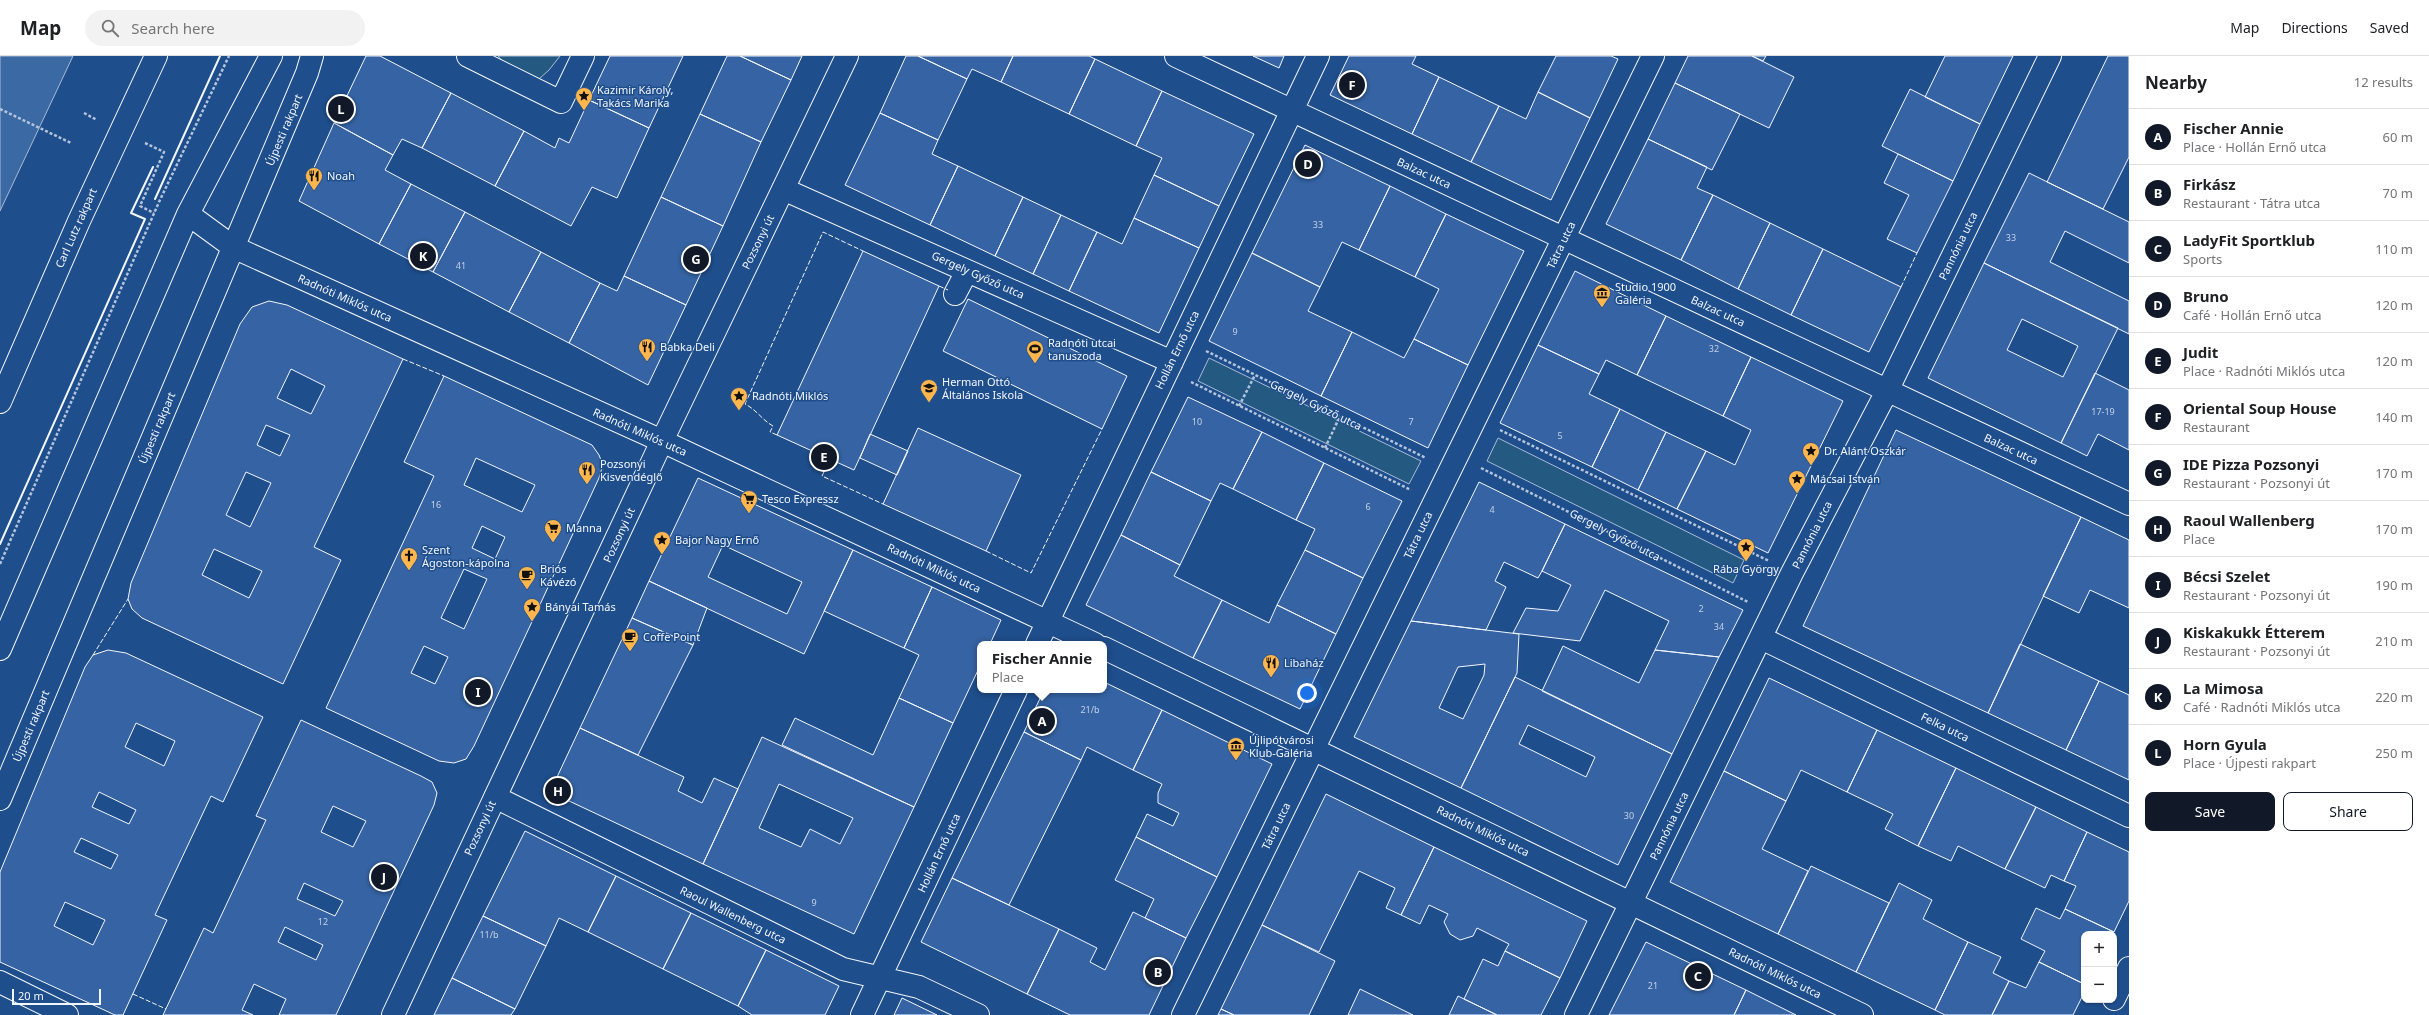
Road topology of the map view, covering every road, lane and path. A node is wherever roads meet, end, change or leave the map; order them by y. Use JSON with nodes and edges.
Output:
{"nodes":[{"id":1,"x":156,"y":56,"type":"edge"},
{"id":2,"x":229,"y":56,"type":"edge"},
{"id":3,"x":270,"y":56,"type":"edge"},
{"id":4,"x":312,"y":56,"type":"edge"},
{"id":5,"x":468,"y":56,"type":"edge"},
{"id":6,"x":583,"y":56,"type":"edge"},
{"id":7,"x":847,"y":56,"type":"edge"},
{"id":8,"x":1176,"y":56,"type":"edge"},
{"id":9,"x":1318,"y":56,"type":"edge"},
{"id":10,"x":1653,"y":56,"type":"edge"},
{"id":11,"x":2050,"y":56,"type":"edge"},
{"id":12,"x":0,"y":110,"type":"edge"},
{"id":13,"x":1292,"y":110,"type":"junction"},
{"id":14,"x":71,"y":143,"type":"dead end"},
{"id":15,"x":164,"y":152,"type":"dead end"},
{"id":16,"x":783,"y":189,"type":"junction"},
{"id":17,"x":154,"y":213,"type":"junction"},
{"id":18,"x":188,"y":214,"type":"junction"},
{"id":19,"x":1564,"y":238,"type":"junction"},
{"id":20,"x":233,"y":247,"type":"junction"},
{"id":21,"x":967,"y":271,"type":"junction"},
{"id":22,"x":955,"y":294,"type":"dead end"},
{"id":23,"x":1182,"y":339,"type":"junction"},
{"id":24,"x":1170,"y":366,"type":"junction"},
{"id":25,"x":1255,"y":375,"type":"junction"},
{"id":26,"x":1887,"y":391,"type":"junction"},
{"id":27,"x":0,"y":402,"type":"edge"},
{"id":28,"x":1239,"y":406,"type":"junction"},
{"id":29,"x":1340,"y":416,"type":"junction"},
{"id":30,"x":1476,"y":418,"type":"junction"},
{"id":31,"x":662,"y":441,"type":"junction"},
{"id":32,"x":1325,"y":448,"type":"junction"},
{"id":33,"x":1454,"y":463,"type":"junction"},
{"id":34,"x":1434,"y":502,"type":"junction"},
{"id":35,"x":2129,"y":504,"type":"edge"},
{"id":36,"x":0,"y":564,"type":"edge"},
{"id":37,"x":1792,"y":573,"type":"junction"},
{"id":38,"x":1772,"y":614,"type":"junction"},
{"id":39,"x":1048,"y":621,"type":"junction"},
{"id":40,"x":1761,"y":638,"type":"junction"},
{"id":41,"x":1038,"y":641,"type":"edge"},
{"id":42,"x":1089,"y":641,"type":"edge"},
{"id":43,"x":0,"y":649,"type":"edge"},
{"id":44,"x":1107,"y":649,"type":"edge"},
{"id":45,"x":1015,"y":693,"type":"edge"},
{"id":46,"x":1313,"y":749,"type":"junction"},
{"id":47,"x":495,"y":797,"type":"junction"},
{"id":48,"x":0,"y":799,"type":"edge"},
{"id":49,"x":2129,"y":816,"type":"edge"},
{"id":50,"x":1631,"y":903,"type":"junction"},
{"id":51,"x":2129,"y":968,"type":"edge"},
{"id":52,"x":881,"y":978,"type":"junction"},
{"id":53,"x":0,"y":982,"type":"edge"},
{"id":54,"x":2117,"y":993,"type":"edge"},
{"id":55,"x":2112,"y":1003,"type":"edge"},
{"id":56,"x":67,"y":1015,"type":"edge"},
{"id":57,"x":393,"y":1015,"type":"edge"},
{"id":58,"x":862,"y":1015,"type":"edge"},
{"id":59,"x":978,"y":1015,"type":"edge"},
{"id":60,"x":1183,"y":1015,"type":"edge"},
{"id":61,"x":1576,"y":1015,"type":"edge"},
{"id":62,"x":1862,"y":1015,"type":"edge"},
{"id":63,"x":2106,"y":1015,"type":"edge"}],
"edges":[{"from":1,"to":27,"type":"street","name":"Carl Lutz rakpart"},
{"from":2,"to":17,"type":"path"},
{"from":3,"to":18,"type":"street"},
{"from":4,"to":20,"type":"street","name":"Újpesti rakpart"},
{"from":5,"to":6,"type":"street"},
{"from":7,"to":16,"type":"street","name":"Pozsonyi út"},
{"from":8,"to":13,"type":"street","name":"Balzac utca"},
{"from":9,"to":13,"type":"street","name":"Hollán Ernő utca"},
{"from":10,"to":19,"type":"street","name":"Tátra utca"},
{"from":11,"to":26,"type":"street","name":"Pannónia utca"},
{"from":12,"to":14,"type":"path"},
{"from":13,"to":19,"type":"street","name":"Balzac utca"},
{"from":13,"to":23,"type":"street","name":"Hollán Ernő utca"},
{"from":15,"to":17,"type":"path"},
{"from":16,"to":21,"type":"street","name":"Gergely Győző utca"},
{"from":16,"to":31,"type":"street","name":"Pozsonyi út"},
{"from":17,"to":36,"type":"path"},
{"from":18,"to":20,"type":"street","name":"Radnóti Miklós utca"},
{"from":18,"to":43,"type":"street"},
{"from":19,"to":26,"type":"street","name":"Balzac utca"},
{"from":19,"to":30,"type":"street","name":"Tátra utca"},
{"from":20,"to":31,"type":"street","name":"Radnóti Miklós utca"},
{"from":20,"to":48,"type":"street","name":"Újpesti rakpart"},
{"from":21,"to":22,"type":"street"},
{"from":21,"to":24,"type":"street","name":"Gergely Győző utca"},
{"from":23,"to":24,"type":"street","name":"Hollán Ernő utca"},
{"from":23,"to":25,"type":"path","name":"Gergely Győző utca"},
{"from":24,"to":28,"type":"path"},
{"from":24,"to":39,"type":"street","name":"Hollán Ernő utca"},
{"from":25,"to":28,"type":"path"},
{"from":25,"to":29,"type":"path","name":"Gergely Győző utca"},
{"from":26,"to":35,"type":"street","name":"Balzac utca"},
{"from":26,"to":37,"type":"street","name":"Pannónia utca"},
{"from":28,"to":32,"type":"path"},
{"from":29,"to":32,"type":"path"},
{"from":29,"to":33,"type":"path","name":"Gergely Győző utca"},
{"from":30,"to":33,"type":"street","name":"Tátra utca"},
{"from":30,"to":37,"type":"path"},
{"from":31,"to":39,"type":"street","name":"Radnóti Miklós utca"},
{"from":31,"to":47,"type":"street","name":"Pozsonyi út"},
{"from":32,"to":34,"type":"path"},
{"from":33,"to":34,"type":"street","name":"Tátra utca"},
{"from":33,"to":38,"type":"path","name":"Gergely Győző utca"},
{"from":34,"to":46,"type":"street","name":"Tátra utca"},
{"from":37,"to":38,"type":"street","name":"Pannónia utca"},
{"from":38,"to":40,"type":"street","name":"Pannónia utca"},
{"from":39,"to":41,"type":"street","name":"Hollán Ernő utca"},
{"from":39,"to":42,"type":"street","name":"Radnóti Miklós utca"},
{"from":40,"to":49,"type":"street","name":"Felka utca"},
{"from":40,"to":50,"type":"street","name":"Pannónia utca"},
{"from":44,"to":46,"type":"street","name":"Radnóti Miklós utca"},
{"from":45,"to":52,"type":"street","name":"Hollán Ernő utca"},
{"from":46,"to":50,"type":"street","name":"Radnóti Miklós utca"},
{"from":46,"to":60,"type":"street","name":"Tátra utca"},
{"from":47,"to":52,"type":"street","name":"Raoul Wallenberg utca"},
{"from":47,"to":57,"type":"street","name":"Pozsonyi út"},
{"from":50,"to":61,"type":"street","name":"Pannónia utca"},
{"from":50,"to":62,"type":"street","name":"Radnóti Miklós utca"},
{"from":51,"to":54,"type":"street"},
{"from":52,"to":58,"type":"street","name":"Hollán Ernő utca"},
{"from":52,"to":59,"type":"street","name":"Raoul Wallenberg utca"},
{"from":53,"to":56,"type":"street"},
{"from":55,"to":63,"type":"street"}]}
